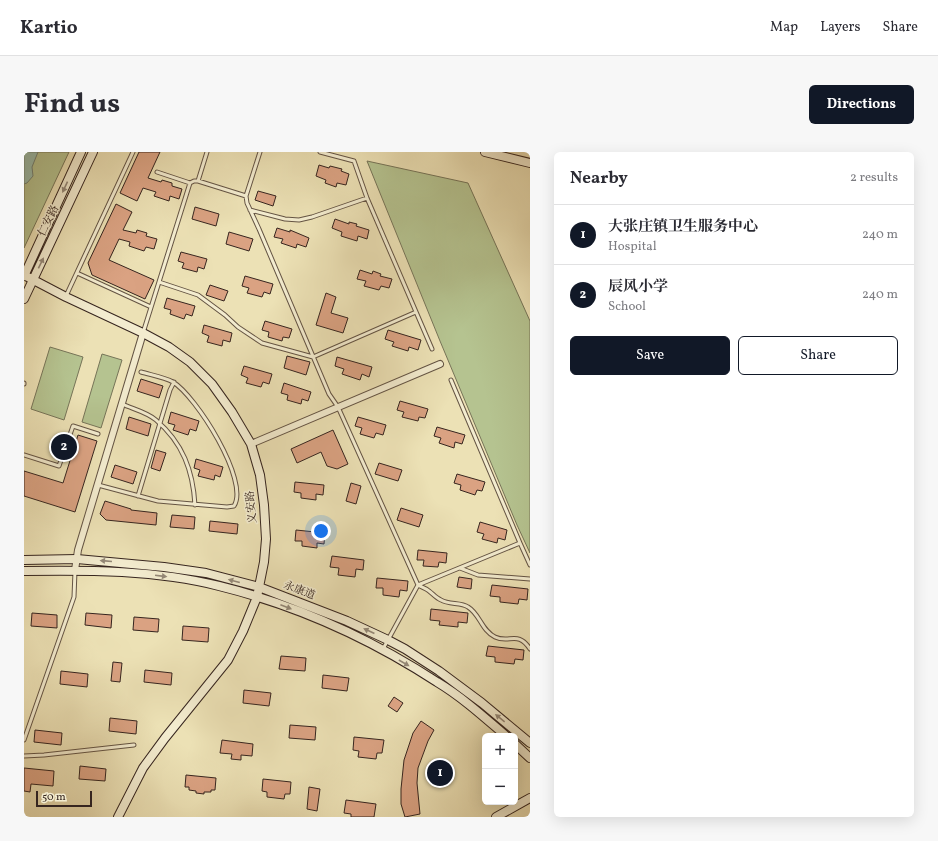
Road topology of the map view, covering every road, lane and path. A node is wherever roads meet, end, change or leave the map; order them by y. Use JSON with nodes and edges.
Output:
{"nodes":[{"id":1,"x":81,"y":152,"type":"edge"},
{"id":2,"x":93,"y":152,"type":"edge"},
{"id":3,"x":133,"y":152,"type":"edge"},
{"id":4,"x":207,"y":152,"type":"edge"},
{"id":5,"x":260,"y":152,"type":"edge"},
{"id":6,"x":320,"y":152,"type":"edge"},
{"id":7,"x":485,"y":152,"type":"edge"},
{"id":8,"x":530,"y":163,"type":"edge"},
{"id":9,"x":157,"y":172,"type":"dead end"},
{"id":10,"x":198,"y":180,"type":"junction"},
{"id":11,"x":190,"y":183,"type":"junction"},
{"id":12,"x":246,"y":196,"type":"junction"},
{"id":13,"x":367,"y":198,"type":"junction"},
{"id":14,"x":250,"y":210,"type":"junction"},
{"id":15,"x":77,"y":273,"type":"junction"},
{"id":16,"x":24,"y":275,"type":"edge"},
{"id":17,"x":33,"y":279,"type":"junction"},
{"id":18,"x":159,"y":282,"type":"junction"},
{"id":19,"x":66,"y":296,"type":"junction"},
{"id":20,"x":24,"y":299,"type":"edge"},
{"id":21,"x":152,"y":307,"type":"junction"},
{"id":22,"x":416,"y":312,"type":"junction"},
{"id":23,"x":144,"y":333,"type":"junction"},
{"id":24,"x":432,"y":349,"type":"dead end"},
{"id":25,"x":313,"y":357,"type":"junction"},
{"id":26,"x":440,"y":364,"type":"dead end"},
{"id":27,"x":141,"y":372,"type":"dead end"},
{"id":28,"x":451,"y":380,"type":"dead end"},
{"id":29,"x":174,"y":382,"type":"junction"},
{"id":30,"x":122,"y":404,"type":"junction"},
{"id":31,"x":338,"y":407,"type":"junction"},
{"id":32,"x":159,"y":424,"type":"junction"},
{"id":33,"x":98,"y":434,"type":"dead end"},
{"id":34,"x":251,"y":444,"type":"junction"},
{"id":35,"x":24,"y":455,"type":"edge"},
{"id":36,"x":98,"y":484,"type":"junction"},
{"id":37,"x":138,"y":496,"type":"junction"},
{"id":38,"x":195,"y":505,"type":"junction"},
{"id":39,"x":520,"y":543,"type":"junction"},
{"id":40,"x":77,"y":559,"type":"junction"},
{"id":41,"x":24,"y":560,"type":"edge"},
{"id":42,"x":530,"y":565,"type":"edge"},
{"id":43,"x":460,"y":568,"type":"junction"},
{"id":44,"x":75,"y":570,"type":"junction"},
{"id":45,"x":24,"y":571,"type":"edge"},
{"id":46,"x":530,"y":579,"type":"edge"},
{"id":47,"x":418,"y":585,"type":"junction"},
{"id":48,"x":259,"y":587,"type":"junction"},
{"id":49,"x":257,"y":597,"type":"junction"},
{"id":50,"x":388,"y":640,"type":"junction"},
{"id":51,"x":530,"y":649,"type":"edge"},
{"id":52,"x":382,"y":650,"type":"junction"},
{"id":53,"x":502,"y":733,"type":"edge"},
{"id":54,"x":24,"y":740,"type":"edge"},
{"id":55,"x":530,"y":743,"type":"edge"},
{"id":56,"x":134,"y":745,"type":"dead end"},
{"id":57,"x":518,"y":747,"type":"edge"},
{"id":58,"x":24,"y":756,"type":"edge"},
{"id":59,"x":530,"y":758,"type":"edge"},
{"id":60,"x":530,"y":798,"type":"edge"},
{"id":61,"x":118,"y":817,"type":"edge"},
{"id":62,"x":496,"y":817,"type":"edge"}],
"edges":[{"from":1,"to":16,"type":"street","name":"仁安路","one_way":true},
{"from":17,"to":2,"type":"street","name":"仁安路","one_way":true},
{"from":3,"to":15,"type":"lane"},
{"from":4,"to":10,"type":"lane"},
{"from":5,"to":12,"type":"lane"},
{"from":6,"to":13,"type":"lane"},
{"from":7,"to":8,"type":"street"},
{"from":9,"to":11,"type":"lane"},
{"from":10,"to":11,"type":"lane"},
{"from":10,"to":12,"type":"lane"},
{"from":11,"to":18,"type":"lane"},
{"from":12,"to":14,"type":"lane"},
{"from":13,"to":14,"type":"lane"},
{"from":13,"to":22,"type":"lane"},
{"from":14,"to":25,"type":"lane"},
{"from":15,"to":19,"type":"lane"},
{"from":15,"to":21,"type":"lane"},
{"from":16,"to":17,"type":"street","name":"义安路"},
{"from":17,"to":19,"type":"street","name":"义安路"},
{"from":17,"to":20,"type":"street","name":"仁安路"},
{"from":18,"to":21,"type":"lane"},
{"from":18,"to":25,"type":"lane"},
{"from":19,"to":23,"type":"street","name":"义安路"},
{"from":21,"to":23,"type":"lane"},
{"from":22,"to":24,"type":"lane"},
{"from":22,"to":25,"type":"lane"},
{"from":23,"to":30,"type":"street"},
{"from":23,"to":34,"type":"street","name":"义安路"},
{"from":25,"to":31,"type":"lane"},
{"from":26,"to":31,"type":"street"},
{"from":27,"to":29,"type":"lane"},
{"from":28,"to":39,"type":"lane"},
{"from":29,"to":32,"type":"lane"},
{"from":29,"to":38,"type":"lane"},
{"from":30,"to":32,"type":"lane"},
{"from":30,"to":36,"type":"street"},
{"from":31,"to":34,"type":"street"},
{"from":31,"to":47,"type":"lane"},
{"from":32,"to":37,"type":"lane"},
{"from":32,"to":38,"type":"lane"},
{"from":33,"to":35,"type":"lane"},
{"from":34,"to":48,"type":"street","name":"义安路"},
{"from":36,"to":37,"type":"lane"},
{"from":36,"to":40,"type":"street"},
{"from":37,"to":38,"type":"lane"},
{"from":39,"to":42,"type":"lane"},
{"from":39,"to":43,"type":"lane"},
{"from":40,"to":41,"type":"street","name":"永康道"},
{"from":40,"to":44,"type":"street"},
{"from":48,"to":40,"type":"street","name":"永康道","one_way":true},
{"from":43,"to":46,"type":"lane"},
{"from":43,"to":47,"type":"lane"},
{"from":44,"to":45,"type":"street","name":"永康道"},
{"from":44,"to":49,"type":"street","name":"永康道","one_way":true},
{"from":44,"to":54,"type":"lane"},
{"from":47,"to":50,"type":"lane"},
{"from":47,"to":51,"type":"lane"},
{"from":48,"to":49,"type":"street","name":"义安路"},
{"from":50,"to":48,"type":"street","name":"永康道","one_way":true},
{"from":49,"to":52,"type":"street","name":"永康道","one_way":true},
{"from":49,"to":61,"type":"street","name":"义安路"},
{"from":50,"to":52,"type":"lane"},
{"from":55,"to":50,"type":"street","name":"永康道","one_way":true},
{"from":52,"to":53,"type":"street","name":"永康道","one_way":true},
{"from":56,"to":58,"type":"lane"},
{"from":57,"to":59,"type":"street"},
{"from":60,"to":62,"type":"street"}]}
